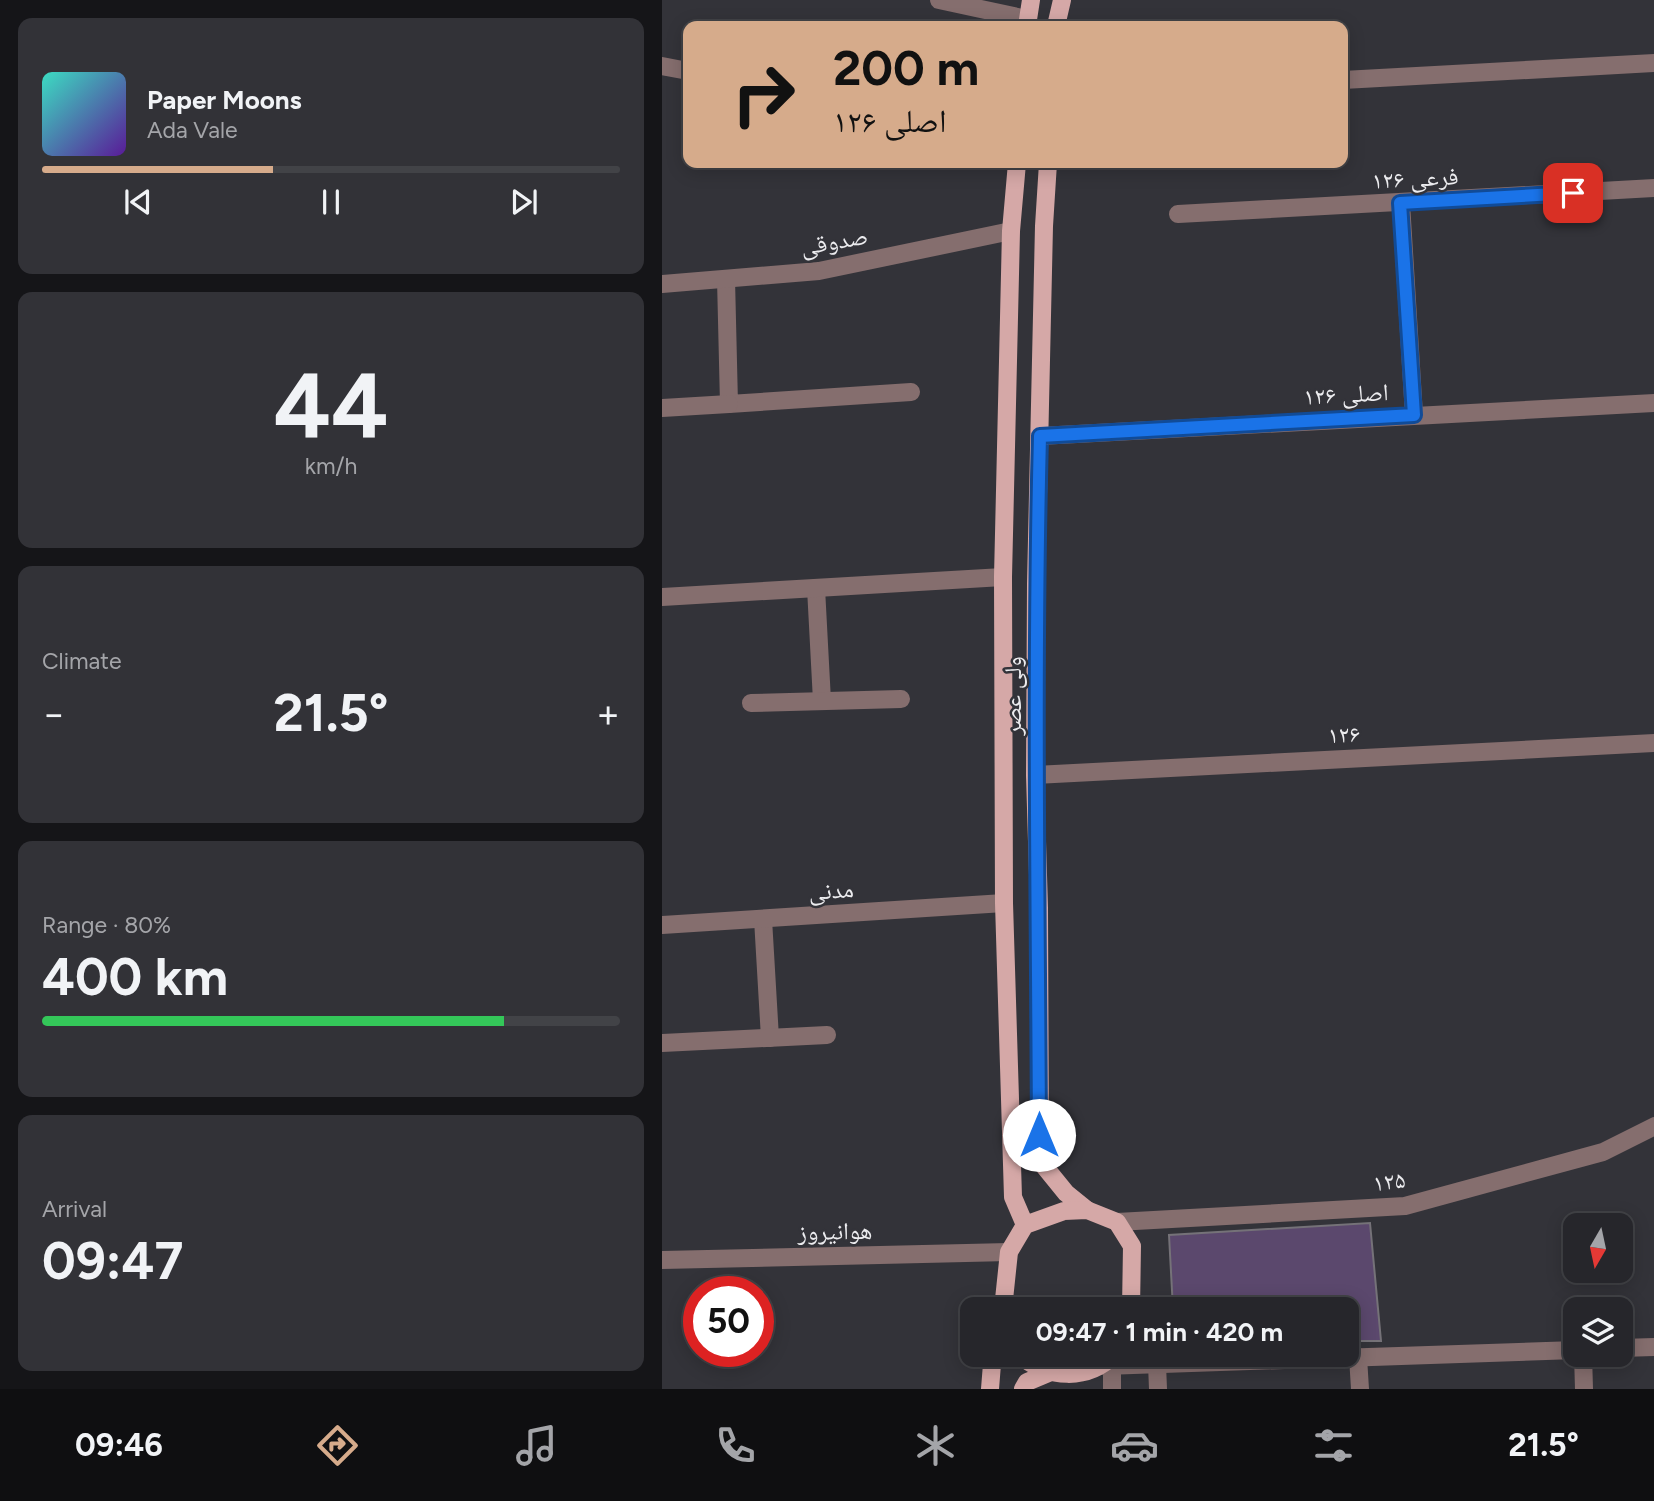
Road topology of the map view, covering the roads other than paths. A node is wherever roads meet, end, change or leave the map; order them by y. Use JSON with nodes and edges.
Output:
{"nodes":[{"id":1,"x":939,"y":0,"type":"edge"},
{"id":2,"x":1031,"y":0,"type":"edge"},
{"id":3,"x":1062,"y":0,"type":"edge"},
{"id":4,"x":1023,"y":21,"type":"edge"},
{"id":5,"x":1027,"y":21,"type":"edge"},
{"id":6,"x":1057,"y":21,"type":"edge"},
{"id":7,"x":1654,"y":63,"type":"edge"},
{"id":8,"x":662,"y":66,"type":"edge"},
{"id":9,"x":683,"y":70,"type":"edge"},
{"id":10,"x":1348,"y":79,"type":"edge"},
{"id":11,"x":1017,"y":168,"type":"edge"},
{"id":12,"x":1048,"y":168,"type":"edge"},
{"id":13,"x":1654,"y":188,"type":"edge"},
{"id":14,"x":1400,"y":203,"type":"junction"},
{"id":15,"x":1178,"y":214,"type":"dead end"},
{"id":16,"x":1011,"y":231,"type":"junction"},
{"id":17,"x":726,"y":279,"type":"junction"},
{"id":18,"x":662,"y":285,"type":"edge"},
{"id":19,"x":911,"y":392,"type":"dead end"},
{"id":20,"x":1654,"y":403,"type":"edge"},
{"id":21,"x":729,"y":404,"type":"junction"},
{"id":22,"x":662,"y":408,"type":"edge"},
{"id":23,"x":1414,"y":415,"type":"junction"},
{"id":24,"x":1040,"y":436,"type":"junction"},
{"id":25,"x":1003,"y":577,"type":"junction"},
{"id":26,"x":816,"y":588,"type":"junction"},
{"id":27,"x":662,"y":597,"type":"edge"},
{"id":28,"x":901,"y":699,"type":"dead end"},
{"id":29,"x":822,"y":701,"type":"junction"},
{"id":30,"x":751,"y":703,"type":"dead end"},
{"id":31,"x":1654,"y":743,"type":"edge"},
{"id":32,"x":1035,"y":775,"type":"junction"},
{"id":33,"x":1004,"y":903,"type":"junction"},
{"id":34,"x":762,"y":919,"type":"junction"},
{"id":35,"x":662,"y":925,"type":"edge"},
{"id":36,"x":828,"y":1035,"type":"dead end"},
{"id":37,"x":770,"y":1038,"type":"junction"},
{"id":38,"x":662,"y":1043,"type":"edge"},
{"id":39,"x":1654,"y":1126,"type":"edge"},
{"id":40,"x":1087,"y":1210,"type":"junction"},
{"id":41,"x":1117,"y":1223,"type":"junction"},
{"id":42,"x":1025,"y":1225,"type":"junction"},
{"id":43,"x":1009,"y":1252,"type":"junction"},
{"id":44,"x":662,"y":1260,"type":"edge"},
{"id":45,"x":1004,"y":1297,"type":"edge"},
{"id":46,"x":1131,"y":1297,"type":"edge"},
{"id":47,"x":1654,"y":1347,"type":"edge"},
{"id":48,"x":1633,"y":1348,"type":"edge"},
{"id":49,"x":1563,"y":1350,"type":"edge"},
{"id":50,"x":1359,"y":1357,"type":"edge"},
{"id":51,"x":992,"y":1367,"type":"edge"},
{"id":52,"x":1038,"y":1367,"type":"edge"},
{"id":53,"x":1097,"y":1367,"type":"edge"},
{"id":54,"x":1110,"y":1367,"type":"edge"},
{"id":55,"x":1157,"y":1367,"type":"edge"},
{"id":56,"x":1359,"y":1367,"type":"edge"},
{"id":57,"x":1583,"y":1367,"type":"edge"},
{"id":58,"x":1051,"y":1373,"type":"junction"},
{"id":59,"x":990,"y":1389,"type":"edge"},
{"id":60,"x":1023,"y":1389,"type":"edge"},
{"id":61,"x":1112,"y":1389,"type":"edge"},
{"id":62,"x":1158,"y":1389,"type":"edge"},
{"id":63,"x":1360,"y":1389,"type":"edge"},
{"id":64,"x":1584,"y":1389,"type":"edge"}],
"edges":[{"from":1,"to":4,"type":"street"},
{"from":2,"to":5,"type":"main road"},
{"from":3,"to":6,"type":"main road"},
{"from":7,"to":10,"type":"street"},
{"from":8,"to":9,"type":"street"},
{"from":11,"to":16,"type":"main road","name":"ولی عصر"},
{"from":12,"to":24,"type":"main road","name":"ولی عصر"},
{"from":13,"to":14,"type":"street","name":"۱۲۶ فرعی"},
{"from":14,"to":15,"type":"street","name":"۱۲۶ فرعی"},
{"from":14,"to":23,"type":"street"},
{"from":16,"to":17,"type":"street","name":"صدوقی"},
{"from":16,"to":25,"type":"main road","name":"ولی عصر"},
{"from":17,"to":18,"type":"street","name":"صدوقی"},
{"from":17,"to":21,"type":"street"},
{"from":19,"to":21,"type":"street"},
{"from":20,"to":23,"type":"street","name":"۱۲۶ اصلی"},
{"from":21,"to":22,"type":"street"},
{"from":23,"to":24,"type":"street","name":"۱۲۶ اصلی"},
{"from":24,"to":32,"type":"main road","name":"ولی عصر"},
{"from":25,"to":26,"type":"street"},
{"from":25,"to":33,"type":"main road","name":"ولی عصر"},
{"from":26,"to":27,"type":"street"},
{"from":26,"to":29,"type":"street"},
{"from":28,"to":29,"type":"street"},
{"from":29,"to":30,"type":"street"},
{"from":31,"to":32,"type":"street","name":"۱۲۶"},
{"from":32,"to":40,"type":"main road","name":"ولی عصر"},
{"from":33,"to":34,"type":"street","name":"مدنی"},
{"from":33,"to":42,"type":"main road","name":"ولی عصر"},
{"from":34,"to":35,"type":"street","name":"مدنی"},
{"from":34,"to":37,"type":"street"},
{"from":36,"to":37,"type":"street"},
{"from":37,"to":38,"type":"street"},
{"from":39,"to":41,"type":"street","name":"۱۲۵"},
{"from":40,"to":41,"type":"main road"},
{"from":40,"to":42,"type":"main road"},
{"from":41,"to":46,"type":"main road"},
{"from":42,"to":43,"type":"main road"},
{"from":43,"to":44,"type":"street","name":"هوانیروز"},
{"from":43,"to":45,"type":"main road"},
{"from":47,"to":48,"type":"street"},
{"from":49,"to":50,"type":"street"},
{"from":51,"to":59,"type":"main road"},
{"from":52,"to":58,"type":"main road"},
{"from":53,"to":58,"type":"main road"},
{"from":54,"to":61,"type":"street"},
{"from":55,"to":62,"type":"street"},
{"from":56,"to":63,"type":"street"},
{"from":57,"to":64,"type":"street"},
{"from":58,"to":60,"type":"main road"}]}
